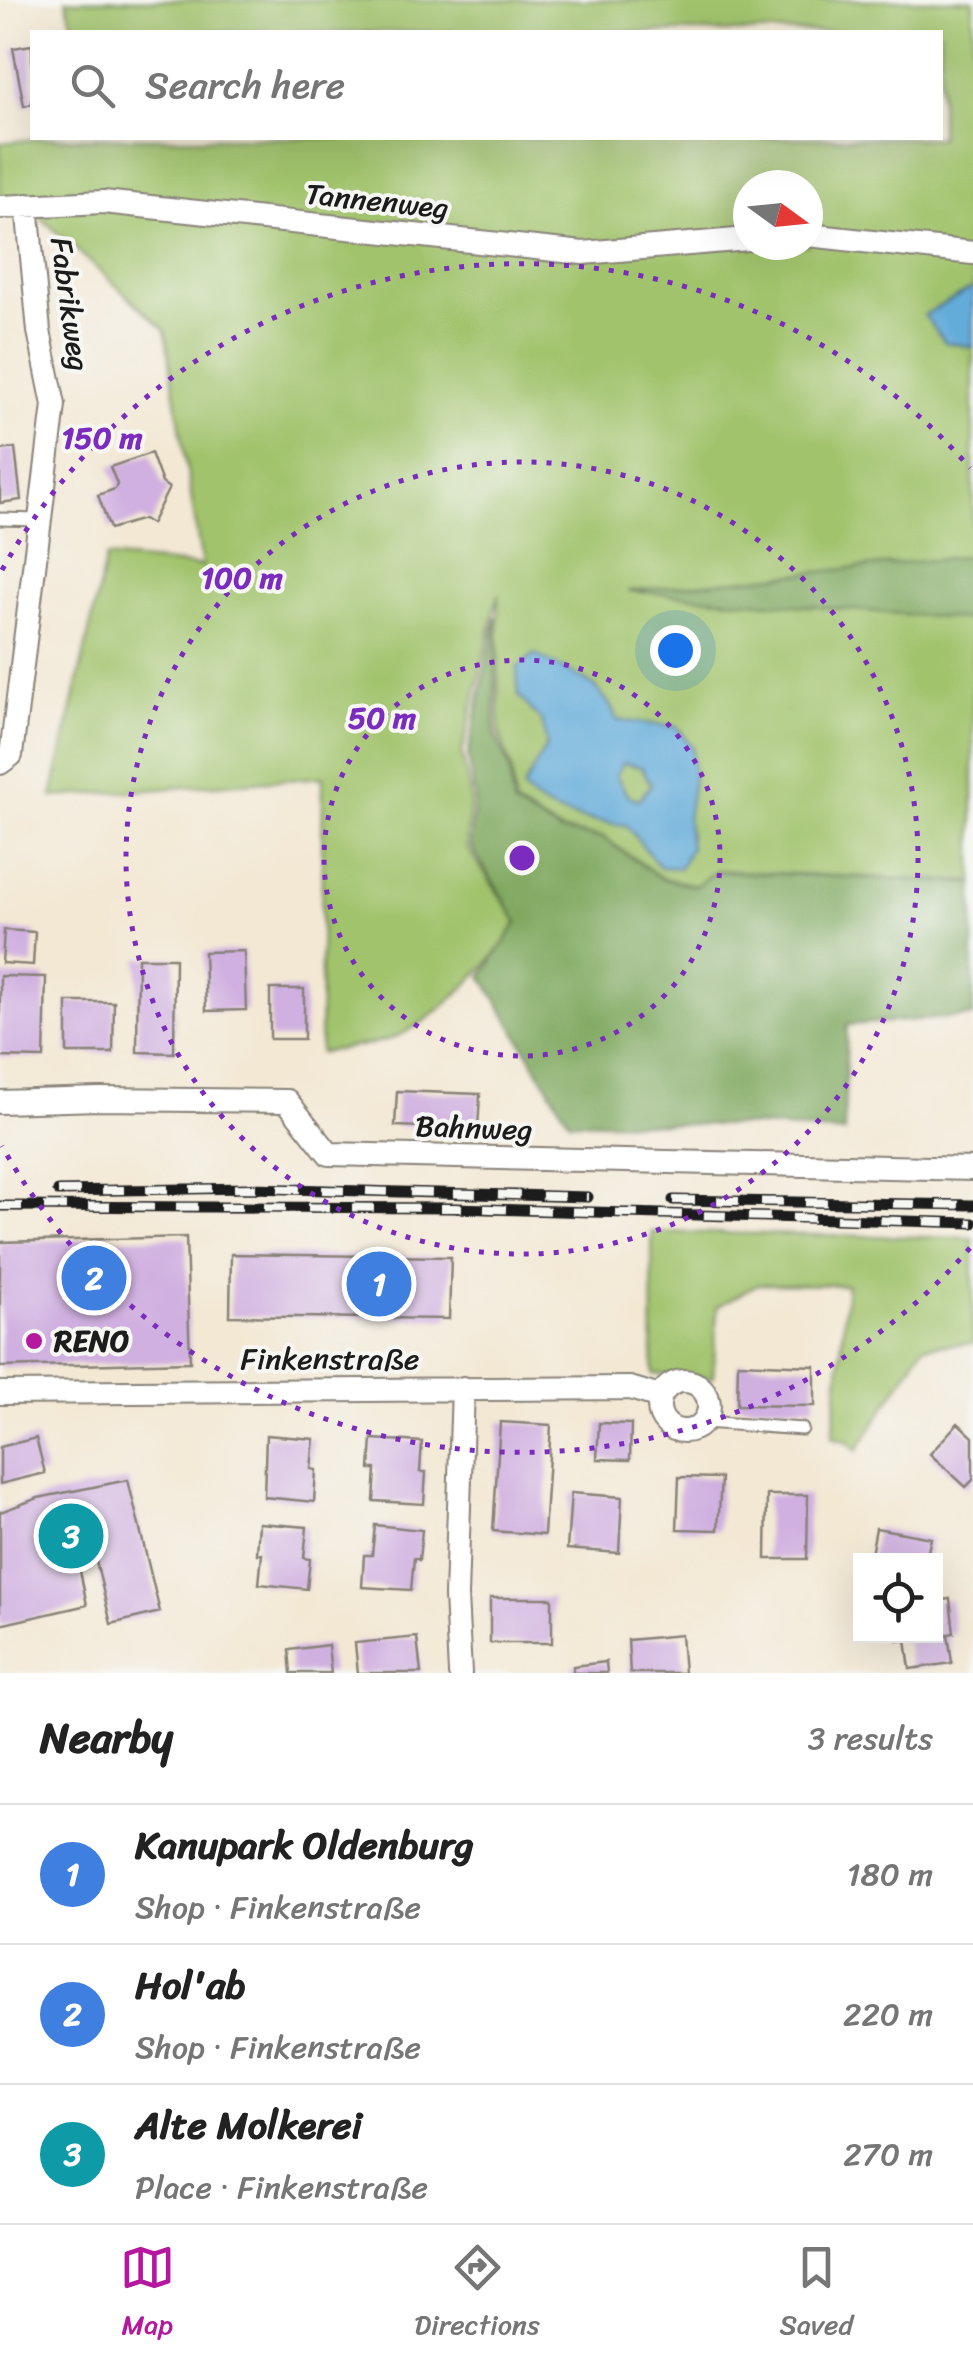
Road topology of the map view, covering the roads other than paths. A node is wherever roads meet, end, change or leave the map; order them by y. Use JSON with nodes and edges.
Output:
{"nodes":[{"id":1,"x":27,"y":204,"type":"junction"},
{"id":2,"x":0,"y":207,"type":"edge"},
{"id":3,"x":823,"y":237,"type":"edge"},
{"id":4,"x":733,"y":241,"type":"edge"},
{"id":5,"x":973,"y":253,"type":"edge"},
{"id":6,"x":0,"y":519,"type":"edge"},
{"id":7,"x":40,"y":520,"type":"junction"},
{"id":8,"x":0,"y":763,"type":"edge"},
{"id":9,"x":0,"y":1102,"type":"edge"},
{"id":10,"x":973,"y":1169,"type":"edge"},
{"id":11,"x":463,"y":1388,"type":"junction"},
{"id":12,"x":0,"y":1393,"type":"edge"},
{"id":13,"x":660,"y":1397,"type":"junction"},
{"id":14,"x":704,"y":1422,"type":"junction"},
{"id":15,"x":802,"y":1428,"type":"dead end"},
{"id":16,"x":460,"y":1673,"type":"edge"}],
"edges":[{"from":1,"to":2,"type":"street","name":"Tannenweg"},
{"from":1,"to":4,"type":"street","name":"Tannenweg"},
{"from":1,"to":7,"type":"street","name":"Fabrikweg"},
{"from":3,"to":5,"type":"street"},
{"from":6,"to":7,"type":"lane"},
{"from":7,"to":8,"type":"street","name":"Fabrikweg"},
{"from":9,"to":10,"type":"street","name":"Bahnweg"},
{"from":11,"to":12,"type":"street","name":"Finkenstraße"},
{"from":11,"to":13,"type":"street","name":"Finkenstraße"},
{"from":11,"to":16,"type":"street"},
{"from":13,"to":14,"type":"street"},
{"from":13,"to":14,"type":"street","name":"Finkenstraße"},
{"from":14,"to":15,"type":"lane"}]}
